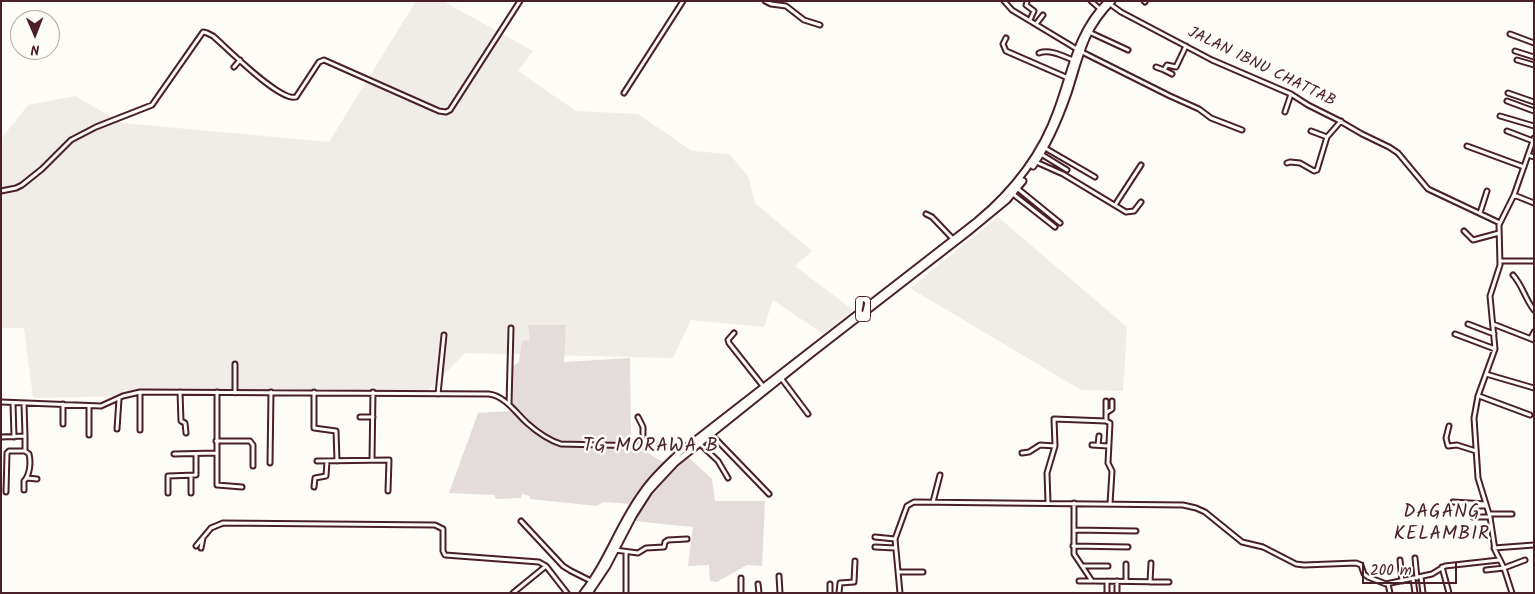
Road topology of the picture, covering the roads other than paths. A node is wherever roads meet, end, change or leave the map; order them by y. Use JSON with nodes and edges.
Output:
{"nodes":[{"id":1,"x":520,"y":1,"type":"edge"},
{"id":2,"x":683,"y":1,"type":"edge"},
{"id":3,"x":765,"y":1,"type":"edge"},
{"id":4,"x":1004,"y":1,"type":"edge"},
{"id":5,"x":1091,"y":1,"type":"edge"},
{"id":6,"x":1026,"y":2,"type":"edge"},
{"id":7,"x":1109,"y":2,"type":"edge"},
{"id":8,"x":1100,"y":9,"type":"junction"},
{"id":9,"x":1043,"y":15,"type":"dead end"},
{"id":10,"x":1030,"y":20,"type":"junction"},
{"id":11,"x":1036,"y":24,"type":"junction"},
{"id":12,"x":820,"y":26,"type":"dead end"},
{"id":13,"x":1089,"y":32,"type":"junction"},
{"id":14,"x":1510,"y":34,"type":"dead end"},
{"id":15,"x":1006,"y":38,"type":"dead end"},
{"id":16,"x":1534,"y":42,"type":"edge"},
{"id":17,"x":1186,"y":46,"type":"junction"},
{"id":18,"x":1078,"y":49,"type":"junction"},
{"id":19,"x":1128,"y":50,"type":"dead end"},
{"id":20,"x":1515,"y":51,"type":"dead end"},
{"id":21,"x":1039,"y":53,"type":"dead end"},
{"id":22,"x":1534,"y":57,"type":"edge"},
{"id":23,"x":240,"y":60,"type":"junction"},
{"id":24,"x":1073,"y":60,"type":"junction"},
{"id":25,"x":1517,"y":60,"type":"dead end"},
{"id":26,"x":1534,"y":65,"type":"edge"},
{"id":27,"x":234,"y":67,"type":"dead end"},
{"id":28,"x":1156,"y":67,"type":"dead end"},
{"id":29,"x":1164,"y":70,"type":"junction"},
{"id":30,"x":1172,"y":74,"type":"dead end"},
{"id":31,"x":1068,"y":78,"type":"junction"},
{"id":32,"x":624,"y":93,"type":"dead end"},
{"id":33,"x":1508,"y":93,"type":"dead end"},
{"id":34,"x":1291,"y":94,"type":"junction"},
{"id":35,"x":1296,"y":97,"type":"junction"},
{"id":36,"x":1289,"y":100,"type":"junction"},
{"id":37,"x":1508,"y":101,"type":"dead end"},
{"id":38,"x":1534,"y":102,"type":"edge"},
{"id":39,"x":1534,"y":111,"type":"edge"},
{"id":40,"x":1285,"y":112,"type":"dead end"},
{"id":41,"x":1500,"y":116,"type":"dead end"},
{"id":42,"x":1341,"y":121,"type":"junction"},
{"id":43,"x":1534,"y":126,"type":"edge"},
{"id":44,"x":1242,"y":130,"type":"dead end"},
{"id":45,"x":1310,"y":131,"type":"dead end"},
{"id":46,"x":1507,"y":132,"type":"dead end"},
{"id":47,"x":1327,"y":137,"type":"junction"},
{"id":48,"x":1533,"y":140,"type":"edge"},
{"id":49,"x":1467,"y":146,"type":"dead end"},
{"id":50,"x":1045,"y":148,"type":"junction"},
{"id":51,"x":1041,"y":154,"type":"junction"},
{"id":52,"x":1528,"y":155,"type":"junction"},
{"id":53,"x":1534,"y":157,"type":"edge"},
{"id":54,"x":1036,"y":162,"type":"junction"},
{"id":55,"x":1288,"y":164,"type":"dead end"},
{"id":56,"x":1141,"y":165,"type":"dead end"},
{"id":57,"x":1524,"y":167,"type":"junction"},
{"id":58,"x":1067,"y":170,"type":"dead end"},
{"id":59,"x":1095,"y":177,"type":"dead end"},
{"id":60,"x":1017,"y":188,"type":"junction"},
{"id":61,"x":1,"y":191,"type":"edge"},
{"id":62,"x":1486,"y":191,"type":"dead end"},
{"id":63,"x":1013,"y":194,"type":"junction"},
{"id":64,"x":1514,"y":195,"type":"junction"},
{"id":65,"x":1141,"y":202,"type":"dead end"},
{"id":66,"x":1534,"y":203,"type":"edge"},
{"id":67,"x":1115,"y":205,"type":"junction"},
{"id":68,"x":1480,"y":213,"type":"junction"},
{"id":69,"x":926,"y":214,"type":"dead end"},
{"id":70,"x":1500,"y":222,"type":"junction"},
{"id":71,"x":1060,"y":223,"type":"dead end"},
{"id":72,"x":1055,"y":227,"type":"dead end"},
{"id":73,"x":1464,"y":231,"type":"dead end"},
{"id":74,"x":1499,"y":233,"type":"junction"},
{"id":75,"x":953,"y":239,"type":"junction"},
{"id":76,"x":1500,"y":261,"type":"junction"},
{"id":77,"x":1534,"y":261,"type":"edge"},
{"id":78,"x":1513,"y":275,"type":"dead end"},
{"id":79,"x":1534,"y":310,"type":"edge"},
{"id":80,"x":1468,"y":324,"type":"dead end"},
{"id":81,"x":1493,"y":324,"type":"junction"},
{"id":82,"x":512,"y":328,"type":"dead end"},
{"id":83,"x":1534,"y":332,"type":"edge"},
{"id":84,"x":734,"y":333,"type":"dead end"},
{"id":85,"x":1455,"y":334,"type":"dead end"},
{"id":86,"x":1494,"y":334,"type":"junction"},
{"id":87,"x":444,"y":335,"type":"dead end"},
{"id":88,"x":1532,"y":339,"type":"edge"},
{"id":89,"x":1495,"y":349,"type":"junction"},
{"id":90,"x":235,"y":364,"type":"dead end"},
{"id":91,"x":1486,"y":374,"type":"junction"},
{"id":92,"x":781,"y":378,"type":"junction"},
{"id":93,"x":763,"y":386,"type":"junction"},
{"id":94,"x":1534,"y":388,"type":"edge"},
{"id":95,"x":140,"y":392,"type":"junction"},
{"id":96,"x":180,"y":392,"type":"junction"},
{"id":97,"x":217,"y":392,"type":"junction"},
{"id":98,"x":270,"y":392,"type":"junction"},
{"id":99,"x":314,"y":392,"type":"junction"},
{"id":100,"x":373,"y":392,"type":"junction"},
{"id":101,"x":235,"y":393,"type":"junction"},
{"id":102,"x":438,"y":394,"type":"junction"},
{"id":103,"x":1478,"y":396,"type":"junction"},
{"id":104,"x":119,"y":398,"type":"junction"},
{"id":105,"x":1106,"y":401,"type":"dead end"},
{"id":106,"x":1112,"y":401,"type":"dead end"},
{"id":107,"x":1,"y":402,"type":"edge"},
{"id":108,"x":14,"y":403,"type":"junction"},
{"id":109,"x":24,"y":403,"type":"junction"},
{"id":110,"x":63,"y":404,"type":"junction"},
{"id":111,"x":509,"y":405,"type":"junction"},
{"id":112,"x":89,"y":406,"type":"junction"},
{"id":113,"x":1106,"y":413,"type":"junction"},
{"id":114,"x":808,"y":414,"type":"dead end"},
{"id":115,"x":1530,"y":415,"type":"dead end"},
{"id":116,"x":360,"y":417,"type":"dead end"},
{"id":117,"x":373,"y":417,"type":"junction"},
{"id":118,"x":638,"y":417,"type":"dead end"},
{"id":119,"x":1106,"y":421,"type":"junction"},
{"id":120,"x":63,"y":424,"type":"dead end"},
{"id":121,"x":1449,"y":426,"type":"dead end"},
{"id":122,"x":117,"y":429,"type":"dead end"},
{"id":123,"x":140,"y":430,"type":"dead end"},
{"id":124,"x":186,"y":433,"type":"dead end"},
{"id":125,"x":711,"y":434,"type":"junction"},
{"id":126,"x":89,"y":435,"type":"dead end"},
{"id":127,"x":25,"y":436,"type":"junction"},
{"id":128,"x":1099,"y":436,"type":"dead end"},
{"id":129,"x":1,"y":437,"type":"edge"},
{"id":130,"x":14,"y":437,"type":"junction"},
{"id":131,"x":216,"y":441,"type":"junction"},
{"id":132,"x":699,"y":443,"type":"junction"},
{"id":133,"x":1092,"y":445,"type":"dead end"},
{"id":134,"x":1098,"y":445,"type":"junction"},
{"id":135,"x":643,"y":446,"type":"junction"},
{"id":136,"x":1055,"y":446,"type":"junction"},
{"id":137,"x":1108,"y":446,"type":"junction"},
{"id":138,"x":686,"y":447,"type":"junction"},
{"id":139,"x":25,"y":451,"type":"junction"},
{"id":140,"x":1476,"y":451,"type":"junction"},
{"id":141,"x":216,"y":453,"type":"junction"},
{"id":142,"x":1022,"y":453,"type":"dead end"},
{"id":143,"x":174,"y":454,"type":"dead end"},
{"id":144,"x":196,"y":454,"type":"junction"},
{"id":145,"x":372,"y":460,"type":"junction"},
{"id":146,"x":317,"y":461,"type":"dead end"},
{"id":147,"x":327,"y":461,"type":"junction"},
{"id":148,"x":337,"y":461,"type":"junction"},
{"id":149,"x":270,"y":463,"type":"dead end"},
{"id":150,"x":253,"y":466,"type":"dead end"},
{"id":151,"x":940,"y":475,"type":"dead end"},
{"id":152,"x":191,"y":476,"type":"junction"},
{"id":153,"x":27,"y":478,"type":"junction"},
{"id":154,"x":728,"y":478,"type":"dead end"},
{"id":155,"x":37,"y":479,"type":"dead end"},
{"id":156,"x":242,"y":487,"type":"dead end"},
{"id":157,"x":314,"y":487,"type":"dead end"},
{"id":158,"x":24,"y":490,"type":"dead end"},
{"id":159,"x":388,"y":491,"type":"dead end"},
{"id":160,"x":6,"y":492,"type":"dead end"},
{"id":161,"x":168,"y":493,"type":"dead end"},
{"id":162,"x":191,"y":493,"type":"dead end"},
{"id":163,"x":769,"y":494,"type":"dead end"},
{"id":164,"x":933,"y":502,"type":"junction"},
{"id":165,"x":1453,"y":502,"type":"dead end"},
{"id":166,"x":1074,"y":503,"type":"junction"},
{"id":167,"x":1048,"y":504,"type":"junction"},
{"id":168,"x":1110,"y":504,"type":"junction"},
{"id":169,"x":1486,"y":505,"type":"junction"},
{"id":170,"x":1512,"y":514,"type":"dead end"},
{"id":171,"x":1489,"y":515,"type":"junction"},
{"id":172,"x":1473,"y":517,"type":"dead end"},
{"id":173,"x":521,"y":521,"type":"dead end"},
{"id":174,"x":1074,"y":530,"type":"junction"},
{"id":175,"x":1136,"y":531,"type":"dead end"},
{"id":176,"x":203,"y":537,"type":"junction"},
{"id":177,"x":875,"y":537,"type":"dead end"},
{"id":178,"x":895,"y":538,"type":"junction"},
{"id":179,"x":687,"y":539,"type":"dead end"},
{"id":180,"x":1534,"y":545,"type":"edge"},
{"id":181,"x":196,"y":546,"type":"dead end"},
{"id":182,"x":1073,"y":546,"type":"junction"},
{"id":183,"x":875,"y":547,"type":"dead end"},
{"id":184,"x":1128,"y":547,"type":"dead end"},
{"id":185,"x":201,"y":548,"type":"dead end"},
{"id":186,"x":895,"y":548,"type":"junction"},
{"id":187,"x":1494,"y":548,"type":"junction"},
{"id":188,"x":615,"y":550,"type":"junction"},
{"id":189,"x":626,"y":552,"type":"junction"},
{"id":190,"x":1415,"y":558,"type":"dead end"},
{"id":191,"x":1400,"y":560,"type":"dead end"},
{"id":192,"x":1499,"y":560,"type":"junction"},
{"id":193,"x":1525,"y":560,"type":"dead end"},
{"id":194,"x":855,"y":561,"type":"dead end"},
{"id":195,"x":1151,"y":563,"type":"dead end"},
{"id":196,"x":1126,"y":564,"type":"dead end"},
{"id":197,"x":546,"y":566,"type":"junction"},
{"id":198,"x":1083,"y":566,"type":"junction"},
{"id":199,"x":1108,"y":566,"type":"dead end"},
{"id":200,"x":1442,"y":567,"type":"junction"},
{"id":201,"x":1504,"y":568,"type":"junction"},
{"id":202,"x":1486,"y":570,"type":"dead end"},
{"id":203,"x":898,"y":572,"type":"junction"},
{"id":204,"x":923,"y":572,"type":"dead end"},
{"id":205,"x":779,"y":576,"type":"dead end"},
{"id":206,"x":1421,"y":577,"type":"junction"},
{"id":207,"x":741,"y":578,"type":"dead end"},
{"id":208,"x":1415,"y":578,"type":"junction"},
{"id":209,"x":1079,"y":581,"type":"dead end"},
{"id":210,"x":1092,"y":581,"type":"junction"},
{"id":211,"x":1107,"y":581,"type":"junction"},
{"id":212,"x":1117,"y":581,"type":"junction"},
{"id":213,"x":1126,"y":581,"type":"junction"},
{"id":214,"x":1402,"y":581,"type":"junction"},
{"id":215,"x":592,"y":582,"type":"junction"},
{"id":216,"x":1150,"y":582,"type":"junction"},
{"id":217,"x":1169,"y":582,"type":"dead end"},
{"id":218,"x":758,"y":584,"type":"dead end"},
{"id":219,"x":830,"y":584,"type":"dead end"},
{"id":220,"x":1388,"y":584,"type":"junction"},
{"id":221,"x":513,"y":593,"type":"edge"},
{"id":222,"x":567,"y":593,"type":"edge"},
{"id":223,"x":583,"y":593,"type":"edge"},
{"id":224,"x":589,"y":593,"type":"edge"},
{"id":225,"x":626,"y":593,"type":"edge"},
{"id":226,"x":741,"y":593,"type":"edge"},
{"id":227,"x":759,"y":593,"type":"edge"},
{"id":228,"x":780,"y":593,"type":"edge"},
{"id":229,"x":830,"y":593,"type":"edge"},
{"id":230,"x":839,"y":593,"type":"edge"},
{"id":231,"x":900,"y":593,"type":"edge"},
{"id":232,"x":1108,"y":593,"type":"edge"},
{"id":233,"x":1117,"y":593,"type":"edge"},
{"id":234,"x":1390,"y":593,"type":"edge"},
{"id":235,"x":1415,"y":593,"type":"edge"},
{"id":236,"x":1423,"y":593,"type":"edge"},
{"id":237,"x":1449,"y":593,"type":"edge"},
{"id":238,"x":1512,"y":593,"type":"edge"}],
"edges":[{"from":1,"to":23,"type":"street"},
{"from":2,"to":32,"type":"street"},
{"from":3,"to":12,"type":"street"},
{"from":4,"to":10,"type":"street"},
{"from":5,"to":8,"type":"street"},
{"from":6,"to":10,"type":"street"},
{"from":7,"to":8,"type":"highway","number":"1"},
{"from":7,"to":13,"type":"highway","number":"1"},
{"from":7,"to":17,"type":"street","name":"JALAN IBNU CHATTAB"},
{"from":8,"to":18,"type":"highway","number":"1"},
{"from":9,"to":11,"type":"street"},
{"from":10,"to":11,"type":"street"},
{"from":11,"to":18,"type":"street"},
{"from":13,"to":18,"type":"highway","number":"1"},
{"from":13,"to":19,"type":"street"},
{"from":14,"to":16,"type":"street"},
{"from":15,"to":31,"type":"street"},
{"from":17,"to":29,"type":"street"},
{"from":17,"to":34,"type":"street","name":"JALAN IBNU CHATTAB"},
{"from":18,"to":24,"type":"highway","number":"1"},
{"from":18,"to":44,"type":"street"},
{"from":18,"to":50,"type":"highway","number":"1"},
{"from":20,"to":22,"type":"street"},
{"from":21,"to":24,"type":"street"},
{"from":23,"to":27,"type":"street"},
{"from":23,"to":61,"type":"street"},
{"from":24,"to":31,"type":"highway","number":"1"},
{"from":25,"to":26,"type":"street"},
{"from":28,"to":29,"type":"street"},
{"from":29,"to":30,"type":"street"},
{"from":31,"to":75,"type":"highway","number":"1"},
{"from":33,"to":38,"type":"street"},
{"from":34,"to":35,"type":"street","name":"JALAN IBNU CHATTAB"},
{"from":34,"to":36,"type":"street"},
{"from":35,"to":36,"type":"street"},
{"from":35,"to":42,"type":"street","name":"JALAN IBNU CHATTAB"},
{"from":36,"to":40,"type":"street"},
{"from":37,"to":39,"type":"street"},
{"from":41,"to":43,"type":"street"},
{"from":42,"to":47,"type":"street"},
{"from":42,"to":68,"type":"street","name":"JALAN IBNU CHATTAB"},
{"from":45,"to":47,"type":"street"},
{"from":46,"to":48,"type":"street"},
{"from":47,"to":55,"type":"street"},
{"from":48,"to":52,"type":"street"},
{"from":49,"to":57,"type":"street"},
{"from":50,"to":51,"type":"highway","number":"1"},
{"from":50,"to":59,"type":"street"},
{"from":51,"to":54,"type":"highway","number":"1"},
{"from":51,"to":58,"type":"street"},
{"from":52,"to":53,"type":"street"},
{"from":52,"to":57,"type":"street"},
{"from":54,"to":60,"type":"highway","number":"1"},
{"from":54,"to":67,"type":"street"},
{"from":56,"to":67,"type":"street"},
{"from":57,"to":64,"type":"street"},
{"from":60,"to":63,"type":"highway","number":"1"},
{"from":60,"to":71,"type":"street"},
{"from":62,"to":68,"type":"street"},
{"from":63,"to":72,"type":"street"},
{"from":63,"to":92,"type":"highway","number":"1"},
{"from":64,"to":66,"type":"street"},
{"from":64,"to":70,"type":"street"},
{"from":65,"to":67,"type":"street"},
{"from":68,"to":70,"type":"street","name":"JALAN IBNU CHATTAB"},
{"from":69,"to":75,"type":"street"},
{"from":70,"to":74,"type":"street"},
{"from":73,"to":74,"type":"street"},
{"from":74,"to":76,"type":"street"},
{"from":75,"to":93,"type":"highway","number":"1"},
{"from":76,"to":77,"type":"street"},
{"from":76,"to":81,"type":"street"},
{"from":78,"to":79,"type":"street"},
{"from":80,"to":86,"type":"street"},
{"from":81,"to":86,"type":"street"},
{"from":81,"to":88,"type":"street"},
{"from":82,"to":111,"type":"street"},
{"from":83,"to":88,"type":"street"},
{"from":84,"to":93,"type":"street"},
{"from":85,"to":89,"type":"street"},
{"from":86,"to":89,"type":"street"},
{"from":87,"to":102,"type":"street"},
{"from":89,"to":91,"type":"street"},
{"from":90,"to":101,"type":"street"},
{"from":91,"to":94,"type":"street"},
{"from":91,"to":103,"type":"street"},
{"from":92,"to":114,"type":"street"},
{"from":92,"to":125,"type":"highway","number":"1"},
{"from":93,"to":138,"type":"highway","number":"1"},
{"from":95,"to":96,"type":"street"},
{"from":95,"to":104,"type":"street"},
{"from":95,"to":123,"type":"street"},
{"from":96,"to":97,"type":"street"},
{"from":96,"to":124,"type":"street"},
{"from":97,"to":101,"type":"street"},
{"from":97,"to":131,"type":"street"},
{"from":98,"to":99,"type":"street"},
{"from":98,"to":101,"type":"street"},
{"from":98,"to":149,"type":"street"},
{"from":99,"to":100,"type":"street"},
{"from":99,"to":148,"type":"street"},
{"from":100,"to":102,"type":"street"},
{"from":100,"to":117,"type":"street"},
{"from":102,"to":111,"type":"street"},
{"from":103,"to":115,"type":"street"},
{"from":103,"to":140,"type":"street"},
{"from":104,"to":112,"type":"street"},
{"from":104,"to":122,"type":"street"},
{"from":105,"to":113,"type":"street"},
{"from":106,"to":113,"type":"street"},
{"from":107,"to":108,"type":"street"},
{"from":108,"to":109,"type":"street"},
{"from":108,"to":130,"type":"street"},
{"from":109,"to":110,"type":"street"},
{"from":109,"to":127,"type":"street"},
{"from":110,"to":112,"type":"street"},
{"from":110,"to":120,"type":"street"},
{"from":111,"to":135,"type":"street"},
{"from":112,"to":126,"type":"street"},
{"from":113,"to":119,"type":"street"},
{"from":116,"to":117,"type":"street"},
{"from":117,"to":145,"type":"street"},
{"from":118,"to":135,"type":"street"},
{"from":119,"to":136,"type":"street"},
{"from":119,"to":137,"type":"street"},
{"from":121,"to":140,"type":"street"},
{"from":125,"to":132,"type":"highway","number":"1"},
{"from":125,"to":163,"type":"street"},
{"from":127,"to":130,"type":"street"},
{"from":127,"to":139,"type":"street"},
{"from":128,"to":134,"type":"street"},
{"from":129,"to":130,"type":"street"},
{"from":131,"to":141,"type":"street"},
{"from":131,"to":150,"type":"street"},
{"from":132,"to":154,"type":"street"},
{"from":132,"to":188,"type":"highway","number":"1"},
{"from":133,"to":134,"type":"street"},
{"from":134,"to":137,"type":"street"},
{"from":135,"to":138,"type":"street"},
{"from":136,"to":142,"type":"street"},
{"from":136,"to":167,"type":"street"},
{"from":137,"to":168,"type":"street"},
{"from":138,"to":215,"type":"highway","number":"1"},
{"from":139,"to":153,"type":"street"},
{"from":139,"to":160,"type":"street"},
{"from":140,"to":169,"type":"street"},
{"from":141,"to":144,"type":"street"},
{"from":141,"to":156,"type":"street"},
{"from":143,"to":144,"type":"street"},
{"from":144,"to":152,"type":"street"},
{"from":145,"to":148,"type":"street"},
{"from":145,"to":159,"type":"street"},
{"from":146,"to":147,"type":"street"},
{"from":147,"to":148,"type":"street"},
{"from":147,"to":157,"type":"street"},
{"from":151,"to":164,"type":"street"},
{"from":152,"to":161,"type":"street"},
{"from":152,"to":162,"type":"street"},
{"from":153,"to":155,"type":"street"},
{"from":153,"to":158,"type":"street"},
{"from":164,"to":167,"type":"street"},
{"from":164,"to":178,"type":"street"},
{"from":165,"to":169,"type":"street"},
{"from":166,"to":167,"type":"street"},
{"from":166,"to":168,"type":"street"},
{"from":166,"to":174,"type":"street"},
{"from":168,"to":220,"type":"street"},
{"from":169,"to":171,"type":"street"},
{"from":170,"to":171,"type":"street"},
{"from":171,"to":172,"type":"street"},
{"from":171,"to":187,"type":"street"},
{"from":173,"to":215,"type":"street"},
{"from":174,"to":175,"type":"street"},
{"from":174,"to":182,"type":"street"},
{"from":176,"to":181,"type":"street"},
{"from":176,"to":185,"type":"street"},
{"from":176,"to":197,"type":"street"},
{"from":177,"to":178,"type":"street"},
{"from":178,"to":186,"type":"street"},
{"from":179,"to":189,"type":"street"},
{"from":180,"to":187,"type":"street"},
{"from":182,"to":184,"type":"street"},
{"from":182,"to":198,"type":"street"},
{"from":183,"to":186,"type":"street"},
{"from":186,"to":203,"type":"street"},
{"from":187,"to":192,"type":"street"},
{"from":188,"to":189,"type":"street"},
{"from":188,"to":224,"type":"highway","number":"1"},
{"from":189,"to":225,"type":"street"},
{"from":190,"to":208,"type":"street"},
{"from":191,"to":214,"type":"street"},
{"from":192,"to":200,"type":"street"},
{"from":192,"to":201,"type":"street"},
{"from":193,"to":201,"type":"street"},
{"from":194,"to":230,"type":"street"},
{"from":195,"to":216,"type":"street"},
{"from":196,"to":213,"type":"street"},
{"from":197,"to":221,"type":"street"},
{"from":197,"to":222,"type":"street"},
{"from":198,"to":199,"type":"street"},
{"from":198,"to":210,"type":"street"},
{"from":200,"to":206,"type":"street"},
{"from":200,"to":237,"type":"street"},
{"from":201,"to":202,"type":"street"},
{"from":201,"to":238,"type":"street"},
{"from":203,"to":204,"type":"street"},
{"from":203,"to":231,"type":"street"},
{"from":205,"to":228,"type":"street"},
{"from":206,"to":208,"type":"street"},
{"from":206,"to":236,"type":"street"},
{"from":207,"to":226,"type":"street"},
{"from":208,"to":214,"type":"street"},
{"from":208,"to":235,"type":"street"},
{"from":209,"to":210,"type":"street"},
{"from":210,"to":211,"type":"street"},
{"from":211,"to":212,"type":"street"},
{"from":211,"to":232,"type":"street"},
{"from":212,"to":213,"type":"street"},
{"from":212,"to":233,"type":"street"},
{"from":213,"to":216,"type":"street"},
{"from":214,"to":220,"type":"street"},
{"from":215,"to":223,"type":"highway","number":"1"},
{"from":216,"to":217,"type":"street"},
{"from":218,"to":227,"type":"street"},
{"from":219,"to":229,"type":"street"},
{"from":220,"to":234,"type":"street"}]}
